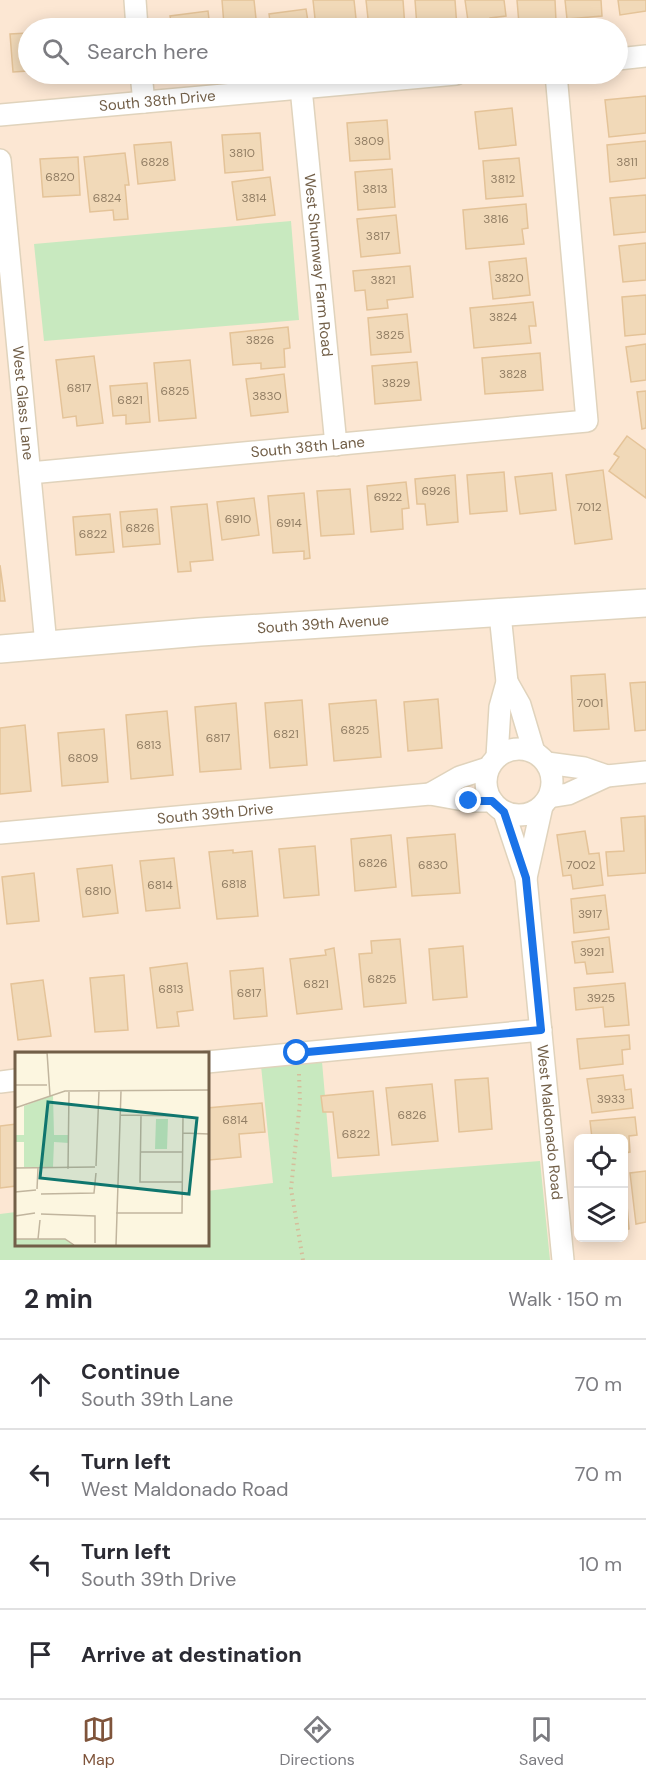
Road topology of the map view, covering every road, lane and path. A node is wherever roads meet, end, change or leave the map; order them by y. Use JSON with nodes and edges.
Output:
{"nodes":[{"id":1,"x":135,"y":0,"type":"edge"},
{"id":2,"x":136,"y":18,"type":"edge"},
{"id":3,"x":646,"y":56,"type":"edge"},
{"id":4,"x":628,"y":57,"type":"edge"},
{"id":5,"x":142,"y":84,"type":"edge"},
{"id":6,"x":346,"y":84,"type":"edge"},
{"id":7,"x":557,"y":84,"type":"edge"},
{"id":8,"x":302,"y":88,"type":"junction"},
{"id":9,"x":144,"y":102,"type":"junction"},
{"id":10,"x":0,"y":115,"type":"edge"},
{"id":11,"x":0,"y":160,"type":"edge"},
{"id":12,"x":336,"y":445,"type":"junction"},
{"id":13,"x":30,"y":473,"type":"junction"},
{"id":14,"x":646,"y":603,"type":"edge"},
{"id":15,"x":500,"y":614,"type":"junction"},
{"id":16,"x":46,"y":645,"type":"junction"},
{"id":17,"x":0,"y":649,"type":"edge"},
{"id":18,"x":507,"y":682,"type":"junction"},
{"id":19,"x":541,"y":758,"type":"junction"},
{"id":20,"x":493,"y":762,"type":"junction"},
{"id":21,"x":646,"y":772,"type":"edge"},
{"id":22,"x":607,"y":776,"type":"junction"},
{"id":23,"x":429,"y":794,"type":"junction"},
{"id":24,"x":545,"y":801,"type":"junction"},
{"id":25,"x":498,"y":806,"type":"junction"},
{"id":26,"x":0,"y":833,"type":"edge"},
{"id":27,"x":526,"y":878,"type":"junction"},
{"id":28,"x":541,"y":1030,"type":"junction"},
{"id":29,"x":297,"y":1053,"type":"junction"},
{"id":30,"x":208,"y":1062,"type":"edge"},
{"id":31,"x":15,"y":1080,"type":"edge"},
{"id":32,"x":0,"y":1082,"type":"edge"},
{"id":33,"x":303,"y":1260,"type":"edge"},
{"id":34,"x":563,"y":1260,"type":"edge"}],
"edges":[{"from":1,"to":2,"type":"street"},
{"from":3,"to":4,"type":"street"},
{"from":5,"to":9,"type":"street"},
{"from":6,"to":8,"type":"street","name":"South 38th Drive"},
{"from":7,"to":12,"type":"street","name":"South 38th Lane"},
{"from":8,"to":9,"type":"street","name":"South 38th Drive"},
{"from":8,"to":12,"type":"street","name":"West Shumway Farm Road"},
{"from":9,"to":10,"type":"street","name":"South 38th Drive"},
{"from":11,"to":13,"type":"street","name":"West Glass Lane"},
{"from":12,"to":13,"type":"street","name":"South 38th Lane"},
{"from":13,"to":16,"type":"street","name":"West Glass Lane"},
{"from":14,"to":15,"type":"street","name":"South 39th Avenue"},
{"from":15,"to":16,"type":"street","name":"South 39th Avenue"},
{"from":15,"to":18,"type":"street"},
{"from":16,"to":17,"type":"street","name":"South 39th Avenue"},
{"from":18,"to":19,"type":"street"},
{"from":18,"to":20,"type":"street"},
{"from":19,"to":20,"type":"street"},
{"from":19,"to":22,"type":"street"},
{"from":19,"to":24,"type":"street"},
{"from":20,"to":23,"type":"street","name":"South 39th Drive"},
{"from":20,"to":25,"type":"street"},
{"from":21,"to":22,"type":"street"},
{"from":22,"to":24,"type":"street"},
{"from":23,"to":25,"type":"street","name":"South 39th Drive"},
{"from":23,"to":26,"type":"street","name":"South 39th Drive"},
{"from":24,"to":25,"type":"street"},
{"from":24,"to":27,"type":"street","name":"West Maldonado Road"},
{"from":25,"to":27,"type":"street","name":"West Maldonado Road"},
{"from":27,"to":28,"type":"street","name":"West Maldonado Road"},
{"from":28,"to":29,"type":"street"},
{"from":28,"to":34,"type":"street","name":"West Maldonado Road"},
{"from":29,"to":30,"type":"street"},
{"from":29,"to":33,"type":"path"},
{"from":31,"to":32,"type":"street"}]}
